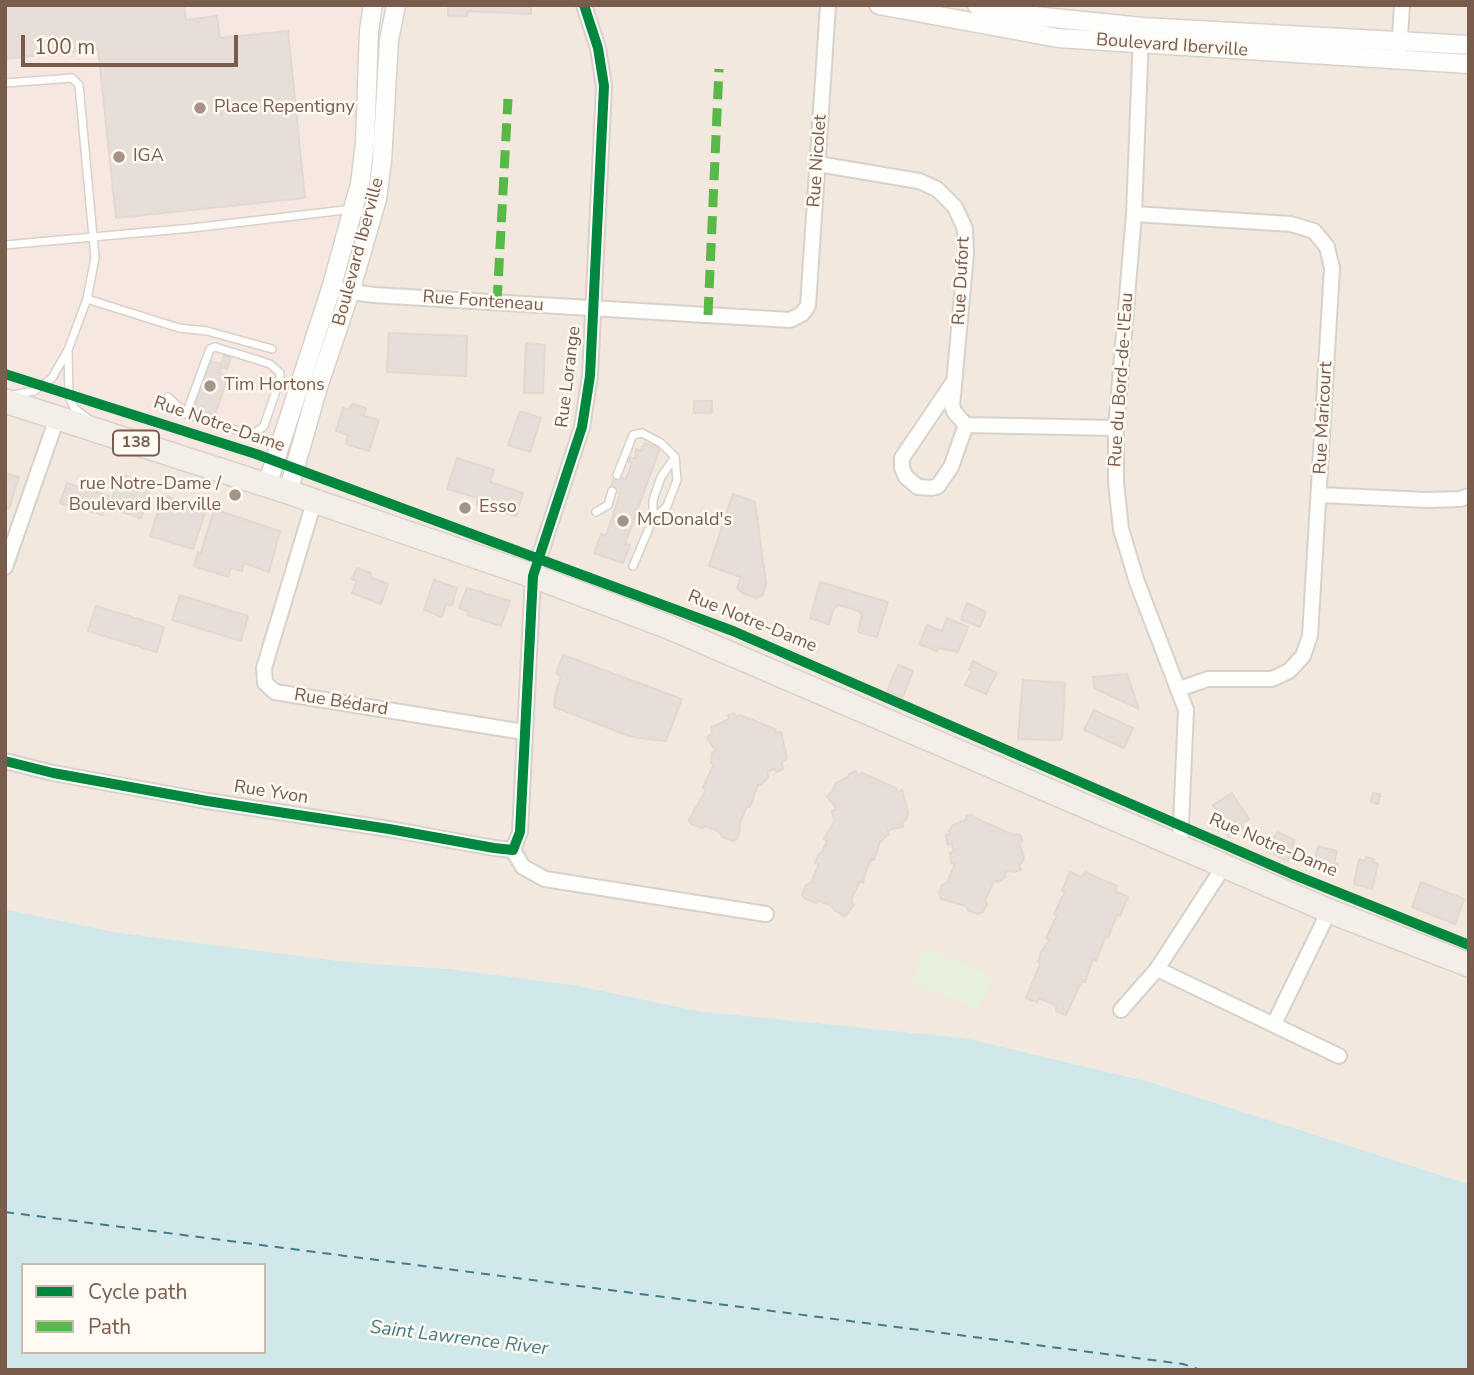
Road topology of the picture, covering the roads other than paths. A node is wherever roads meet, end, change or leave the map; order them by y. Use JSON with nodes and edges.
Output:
{"nodes":[{"id":1,"x":373,"y":5,"type":"edge"},
{"id":2,"x":396,"y":5,"type":"edge"},
{"id":3,"x":584,"y":5,"type":"edge"},
{"id":4,"x":828,"y":5,"type":"edge"},
{"id":5,"x":879,"y":5,"type":"edge"},
{"id":6,"x":977,"y":5,"type":"edge"},
{"id":7,"x":1402,"y":5,"type":"edge"},
{"id":8,"x":911,"y":8,"type":"edge"},
{"id":9,"x":1141,"y":36,"type":"junction"},
{"id":10,"x":1400,"y":40,"type":"junction"},
{"id":11,"x":1469,"y":45,"type":"edge"},
{"id":12,"x":1399,"y":60,"type":"junction"},
{"id":13,"x":1469,"y":64,"type":"edge"},
{"id":14,"x":5,"y":83,"type":"edge"},
{"id":15,"x":818,"y":164,"type":"junction"},
{"id":16,"x":353,"y":209,"type":"junction"},
{"id":17,"x":1134,"y":214,"type":"junction"},
{"id":18,"x":372,"y":217,"type":"junction"},
{"id":19,"x":94,"y":236,"type":"junction"},
{"id":20,"x":5,"y":245,"type":"edge"},
{"id":21,"x":331,"y":289,"type":"junction"},
{"id":22,"x":350,"y":292,"type":"junction"},
{"id":23,"x":88,"y":299,"type":"junction"},
{"id":24,"x":594,"y":309,"type":"junction"},
{"id":25,"x":802,"y":314,"type":"joint"},
{"id":26,"x":68,"y":350,"type":"junction"},
{"id":27,"x":258,"y":360,"type":"junction"},
{"id":28,"x":955,"y":379,"type":"junction"},
{"id":29,"x":5,"y":396,"type":"edge"},
{"id":30,"x":168,"y":397,"type":"dead end"},
{"id":31,"x":5,"y":401,"type":"edge"},
{"id":32,"x":186,"y":414,"type":"junction"},
{"id":33,"x":57,"y":418,"type":"junction"},
{"id":34,"x":966,"y":425,"type":"junction"},
{"id":35,"x":1116,"y":429,"type":"junction"},
{"id":36,"x":109,"y":435,"type":"junction"},
{"id":37,"x":675,"y":457,"type":"junction"},
{"id":38,"x":617,"y":475,"type":"dead end"},
{"id":39,"x":278,"y":489,"type":"junction"},
{"id":40,"x":612,"y":491,"type":"dead end"},
{"id":41,"x":1319,"y":495,"type":"junction"},
{"id":42,"x":1469,"y":496,"type":"edge"},
{"id":43,"x":314,"y":502,"type":"junction"},
{"id":44,"x":596,"y":512,"type":"dead end"},
{"id":45,"x":653,"y":519,"type":"junction"},
{"id":46,"x":633,"y":566,"type":"dead end"},
{"id":47,"x":5,"y":568,"type":"edge"},
{"id":48,"x":533,"y":576,"type":"junction"},
{"id":49,"x":1179,"y":689,"type":"junction"},
{"id":50,"x":524,"y":732,"type":"junction"},
{"id":51,"x":5,"y":761,"type":"edge"},
{"id":52,"x":1180,"y":847,"type":"junction"},
{"id":53,"x":513,"y":850,"type":"junction"},
{"id":54,"x":1224,"y":866,"type":"junction"},
{"id":55,"x":1329,"y":911,"type":"junction"},
{"id":56,"x":766,"y":914,"type":"dead end"},
{"id":57,"x":1469,"y":965,"type":"edge"},
{"id":58,"x":1157,"y":969,"type":"junction"},
{"id":59,"x":1121,"y":1010,"type":"dead end"},
{"id":60,"x":1274,"y":1024,"type":"junction"},
{"id":61,"x":1339,"y":1056,"type":"dead end"}],
"edges":[{"from":1,"to":16,"type":"street","name":"Boulevard Iberville"},
{"from":2,"to":18,"type":"street","name":"Boulevard Iberville"},
{"from":3,"to":24,"type":"street","name":"Rue Lorange"},
{"from":4,"to":15,"type":"street","name":"Rue Nicolet"},
{"from":5,"to":8,"type":"street","name":"Boulevard Iberville"},
{"from":6,"to":9,"type":"street","name":"Boulevard Iberville"},
{"from":7,"to":10,"type":"street"},
{"from":8,"to":9,"type":"street","name":"Boulevard Iberville"},
{"from":9,"to":10,"type":"street","name":"Boulevard Iberville"},
{"from":9,"to":12,"type":"street","name":"Boulevard Iberville"},
{"from":9,"to":17,"type":"street","name":"Rue du Bord-de-l'Eau"},
{"from":10,"to":11,"type":"street","name":"Boulevard Iberville"},
{"from":10,"to":12,"type":"street"},
{"from":12,"to":13,"type":"street","name":"Boulevard Iberville"},
{"from":14,"to":19,"type":"lane"},
{"from":15,"to":25,"type":"street","name":"Rue Nicolet"},
{"from":15,"to":28,"type":"street","name":"Rue Dufort"},
{"from":16,"to":18,"type":"lane"},
{"from":16,"to":19,"type":"lane"},
{"from":16,"to":21,"type":"street","name":"Boulevard Iberville"},
{"from":17,"to":35,"type":"street","name":"Rue du Bord-de-l'Eau"},
{"from":17,"to":41,"type":"street","name":"Rue Maricourt"},
{"from":18,"to":22,"type":"street","name":"Boulevard Iberville"},
{"from":19,"to":20,"type":"lane"},
{"from":19,"to":23,"type":"lane"},
{"from":21,"to":22,"type":"street","name":"Rue Fonteneau"},
{"from":21,"to":39,"type":"street","name":"Boulevard Iberville"},
{"from":22,"to":24,"type":"street","name":"Rue Fonteneau"},
{"from":22,"to":39,"type":"street","name":"Boulevard Iberville"},
{"from":23,"to":26,"type":"lane"},
{"from":23,"to":27,"type":"lane"},
{"from":24,"to":25,"type":"street","name":"Rue Fonteneau"},
{"from":24,"to":48,"type":"street","name":"Rue Lorange"},
{"from":26,"to":29,"type":"lane"},
{"from":26,"to":36,"type":"lane"},
{"from":27,"to":32,"type":"lane"},
{"from":27,"to":32,"type":"lane"},
{"from":28,"to":34,"type":"street","name":"Rue Dufort"},
{"from":28,"to":34,"type":"street","name":"Rue Dufort"},
{"from":30,"to":32,"type":"lane"},
{"from":31,"to":33,"type":"main road","name":"Rue Notre-Dame","number":"138"},
{"from":33,"to":36,"type":"main road","name":"Rue Notre-Dame","number":"138"},
{"from":33,"to":47,"type":"street"},
{"from":34,"to":35,"type":"street"},
{"from":35,"to":49,"type":"street","name":"Rue du Bord-de-l'Eau"},
{"from":36,"to":39,"type":"main road","name":"Rue Notre-Dame","number":"138"},
{"from":37,"to":38,"type":"lane"},
{"from":37,"to":45,"type":"lane"},
{"from":37,"to":45,"type":"lane"},
{"from":39,"to":43,"type":"main road","name":"Rue Notre-Dame","number":"138"},
{"from":40,"to":44,"type":"lane"},
{"from":41,"to":42,"type":"street"},
{"from":41,"to":49,"type":"street","name":"Rue Maricourt"},
{"from":43,"to":48,"type":"main road","name":"Rue Notre-Dame","number":"138"},
{"from":43,"to":50,"type":"street","name":"Rue Bédard"},
{"from":45,"to":46,"type":"lane"},
{"from":48,"to":50,"type":"street","name":"Rue Lorange"},
{"from":48,"to":52,"type":"main road","name":"Rue Notre-Dame","number":"138"},
{"from":49,"to":52,"type":"street","name":"Rue du Bord-de-l'Eau"},
{"from":50,"to":53,"type":"street","name":"Rue Lorange"},
{"from":51,"to":53,"type":"street","name":"Rue Yvon"},
{"from":52,"to":54,"type":"main road","name":"Rue Notre-Dame","number":"138"},
{"from":53,"to":56,"type":"street"},
{"from":54,"to":55,"type":"main road","name":"Rue Notre-Dame","number":"138"},
{"from":54,"to":58,"type":"street"},
{"from":55,"to":57,"type":"main road","name":"Rue Notre-Dame","number":"138"},
{"from":55,"to":60,"type":"street"},
{"from":58,"to":59,"type":"street"},
{"from":58,"to":60,"type":"street"},
{"from":60,"to":61,"type":"street"}]}
